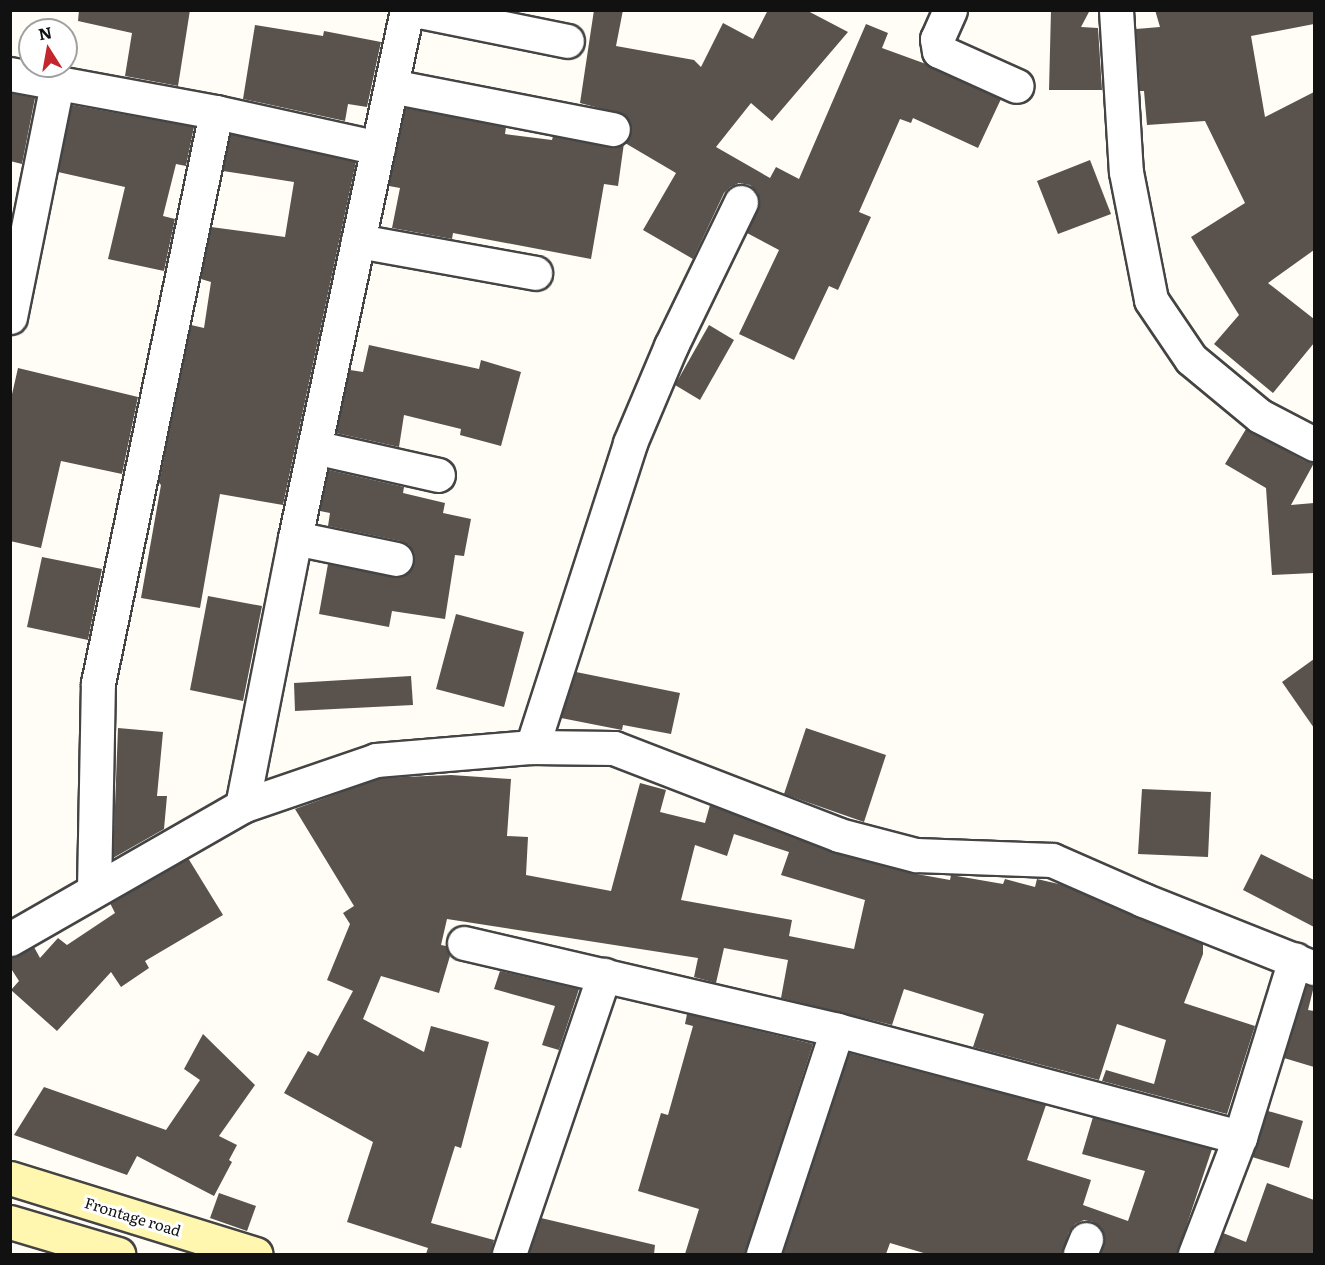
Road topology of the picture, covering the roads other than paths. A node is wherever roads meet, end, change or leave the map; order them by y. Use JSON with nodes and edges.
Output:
{"nodes":[{"id":1,"x":407,"y":10,"type":"edge"},
{"id":2,"x":415,"y":10,"type":"edge"},
{"id":3,"x":950,"y":10,"type":"edge"},
{"id":4,"x":1116,"y":10,"type":"edge"},
{"id":5,"x":567,"y":40,"type":"dead end"},
{"id":6,"x":10,"y":74,"type":"edge"},
{"id":7,"x":57,"y":84,"type":"junction"},
{"id":8,"x":391,"y":86,"type":"junction"},
{"id":9,"x":1017,"y":86,"type":"dead end"},
{"id":10,"x":216,"y":112,"type":"junction"},
{"id":11,"x":613,"y":129,"type":"dead end"},
{"id":12,"x":378,"y":148,"type":"junction"},
{"id":13,"x":741,"y":202,"type":"dead end"},
{"id":14,"x":358,"y":241,"type":"junction"},
{"id":15,"x":535,"y":273,"type":"dead end"},
{"id":16,"x":10,"y":317,"type":"edge"},
{"id":17,"x":1314,"y":444,"type":"edge"},
{"id":18,"x":314,"y":447,"type":"junction"},
{"id":19,"x":438,"y":475,"type":"dead end"},
{"id":20,"x":295,"y":538,"type":"junction"},
{"id":21,"x":396,"y":559,"type":"dead end"},
{"id":22,"x":532,"y":747,"type":"junction"},
{"id":23,"x":242,"y":806,"type":"junction"},
{"id":24,"x":94,"y":889,"type":"junction"},
{"id":25,"x":10,"y":939,"type":"edge"},
{"id":26,"x":464,"y":944,"type":"dead end"},
{"id":27,"x":1305,"y":963,"type":"edge"},
{"id":28,"x":604,"y":975,"type":"junction"},
{"id":29,"x":837,"y":1030,"type":"junction"},
{"id":30,"x":1240,"y":1137,"type":"junction"},
{"id":31,"x":10,"y":1178,"type":"edge"},
{"id":32,"x":10,"y":1222,"type":"edge"},
{"id":33,"x":118,"y":1254,"type":"edge"},
{"id":34,"x":255,"y":1254,"type":"edge"},
{"id":35,"x":509,"y":1254,"type":"edge"},
{"id":36,"x":762,"y":1254,"type":"edge"},
{"id":37,"x":1195,"y":1254,"type":"edge"}],
"edges":[{"from":1,"to":8,"type":"street"},
{"from":2,"to":5,"type":"street"},
{"from":3,"to":9,"type":"street"},
{"from":4,"to":17,"type":"street"},
{"from":6,"to":7,"type":"street"},
{"from":7,"to":10,"type":"street"},
{"from":7,"to":16,"type":"street"},
{"from":8,"to":11,"type":"street"},
{"from":8,"to":12,"type":"street"},
{"from":10,"to":12,"type":"street"},
{"from":10,"to":24,"type":"street"},
{"from":12,"to":14,"type":"street"},
{"from":13,"to":22,"type":"street"},
{"from":14,"to":15,"type":"street"},
{"from":14,"to":18,"type":"street"},
{"from":18,"to":19,"type":"street"},
{"from":18,"to":20,"type":"street"},
{"from":20,"to":21,"type":"street"},
{"from":20,"to":23,"type":"street"},
{"from":22,"to":23,"type":"street"},
{"from":22,"to":27,"type":"street"},
{"from":23,"to":24,"type":"street"},
{"from":24,"to":25,"type":"street"},
{"from":26,"to":28,"type":"street"},
{"from":27,"to":30,"type":"street"},
{"from":28,"to":29,"type":"street"},
{"from":28,"to":35,"type":"street"},
{"from":29,"to":30,"type":"street"},
{"from":29,"to":36,"type":"street"},
{"from":30,"to":37,"type":"street"},
{"from":31,"to":34,"type":"main road","name":"Frontage road"},
{"from":32,"to":33,"type":"main road"}]}
